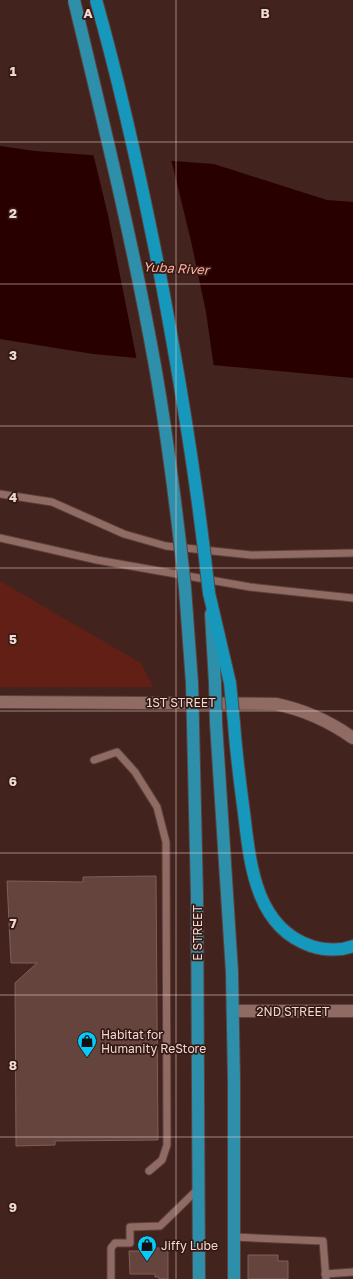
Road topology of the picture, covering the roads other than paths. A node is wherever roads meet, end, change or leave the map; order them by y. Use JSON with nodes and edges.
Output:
{"nodes":[{"id":1,"x":74,"y":0,"type":"edge"},
{"id":2,"x":96,"y":0,"type":"edge"},
{"id":3,"x":0,"y":494,"type":"edge"},
{"id":4,"x":0,"y":538,"type":"edge"},
{"id":5,"x":353,"y":554,"type":"edge"},
{"id":6,"x":209,"y":593,"type":"junction"},
{"id":7,"x":353,"y":598,"type":"edge"},
{"id":8,"x":0,"y":702,"type":"edge"},
{"id":9,"x":353,"y":738,"type":"edge"},
{"id":10,"x":94,"y":760,"type":"dead end"},
{"id":11,"x":353,"y":946,"type":"edge"},
{"id":12,"x":233,"y":1011,"type":"junction"},
{"id":13,"x":353,"y":1011,"type":"edge"},
{"id":14,"x":149,"y":1171,"type":"dead end"},
{"id":15,"x":200,"y":1188,"type":"junction"},
{"id":16,"x":234,"y":1237,"type":"junction"},
{"id":17,"x":353,"y":1272,"type":"edge"},
{"id":18,"x":325,"y":1276,"type":"edge"},
{"id":19,"x":111,"y":1279,"type":"edge"},
{"id":20,"x":199,"y":1279,"type":"edge"},
{"id":21,"x":234,"y":1279,"type":"edge"}],
"edges":[{"from":1,"to":15,"type":"highway","name":"E STREET","bridge":true},
{"from":2,"to":6,"type":"highway","bridge":true},
{"from":3,"to":5,"type":"lane"},
{"from":4,"to":7,"type":"lane"},
{"from":6,"to":11,"type":"highway","bridge":true},
{"from":6,"to":12,"type":"highway","bridge":true},
{"from":8,"to":9,"type":"street","name":"1ST STREET"},
{"from":10,"to":14,"type":"lane"},
{"from":12,"to":13,"type":"street","name":"2ND STREET"},
{"from":12,"to":16,"type":"highway"},
{"from":15,"to":19,"type":"lane"},
{"from":15,"to":20,"type":"highway","name":"E STREET"},
{"from":16,"to":18,"type":"lane"},
{"from":16,"to":21,"type":"highway"},
{"from":17,"to":18,"type":"lane"}]}
